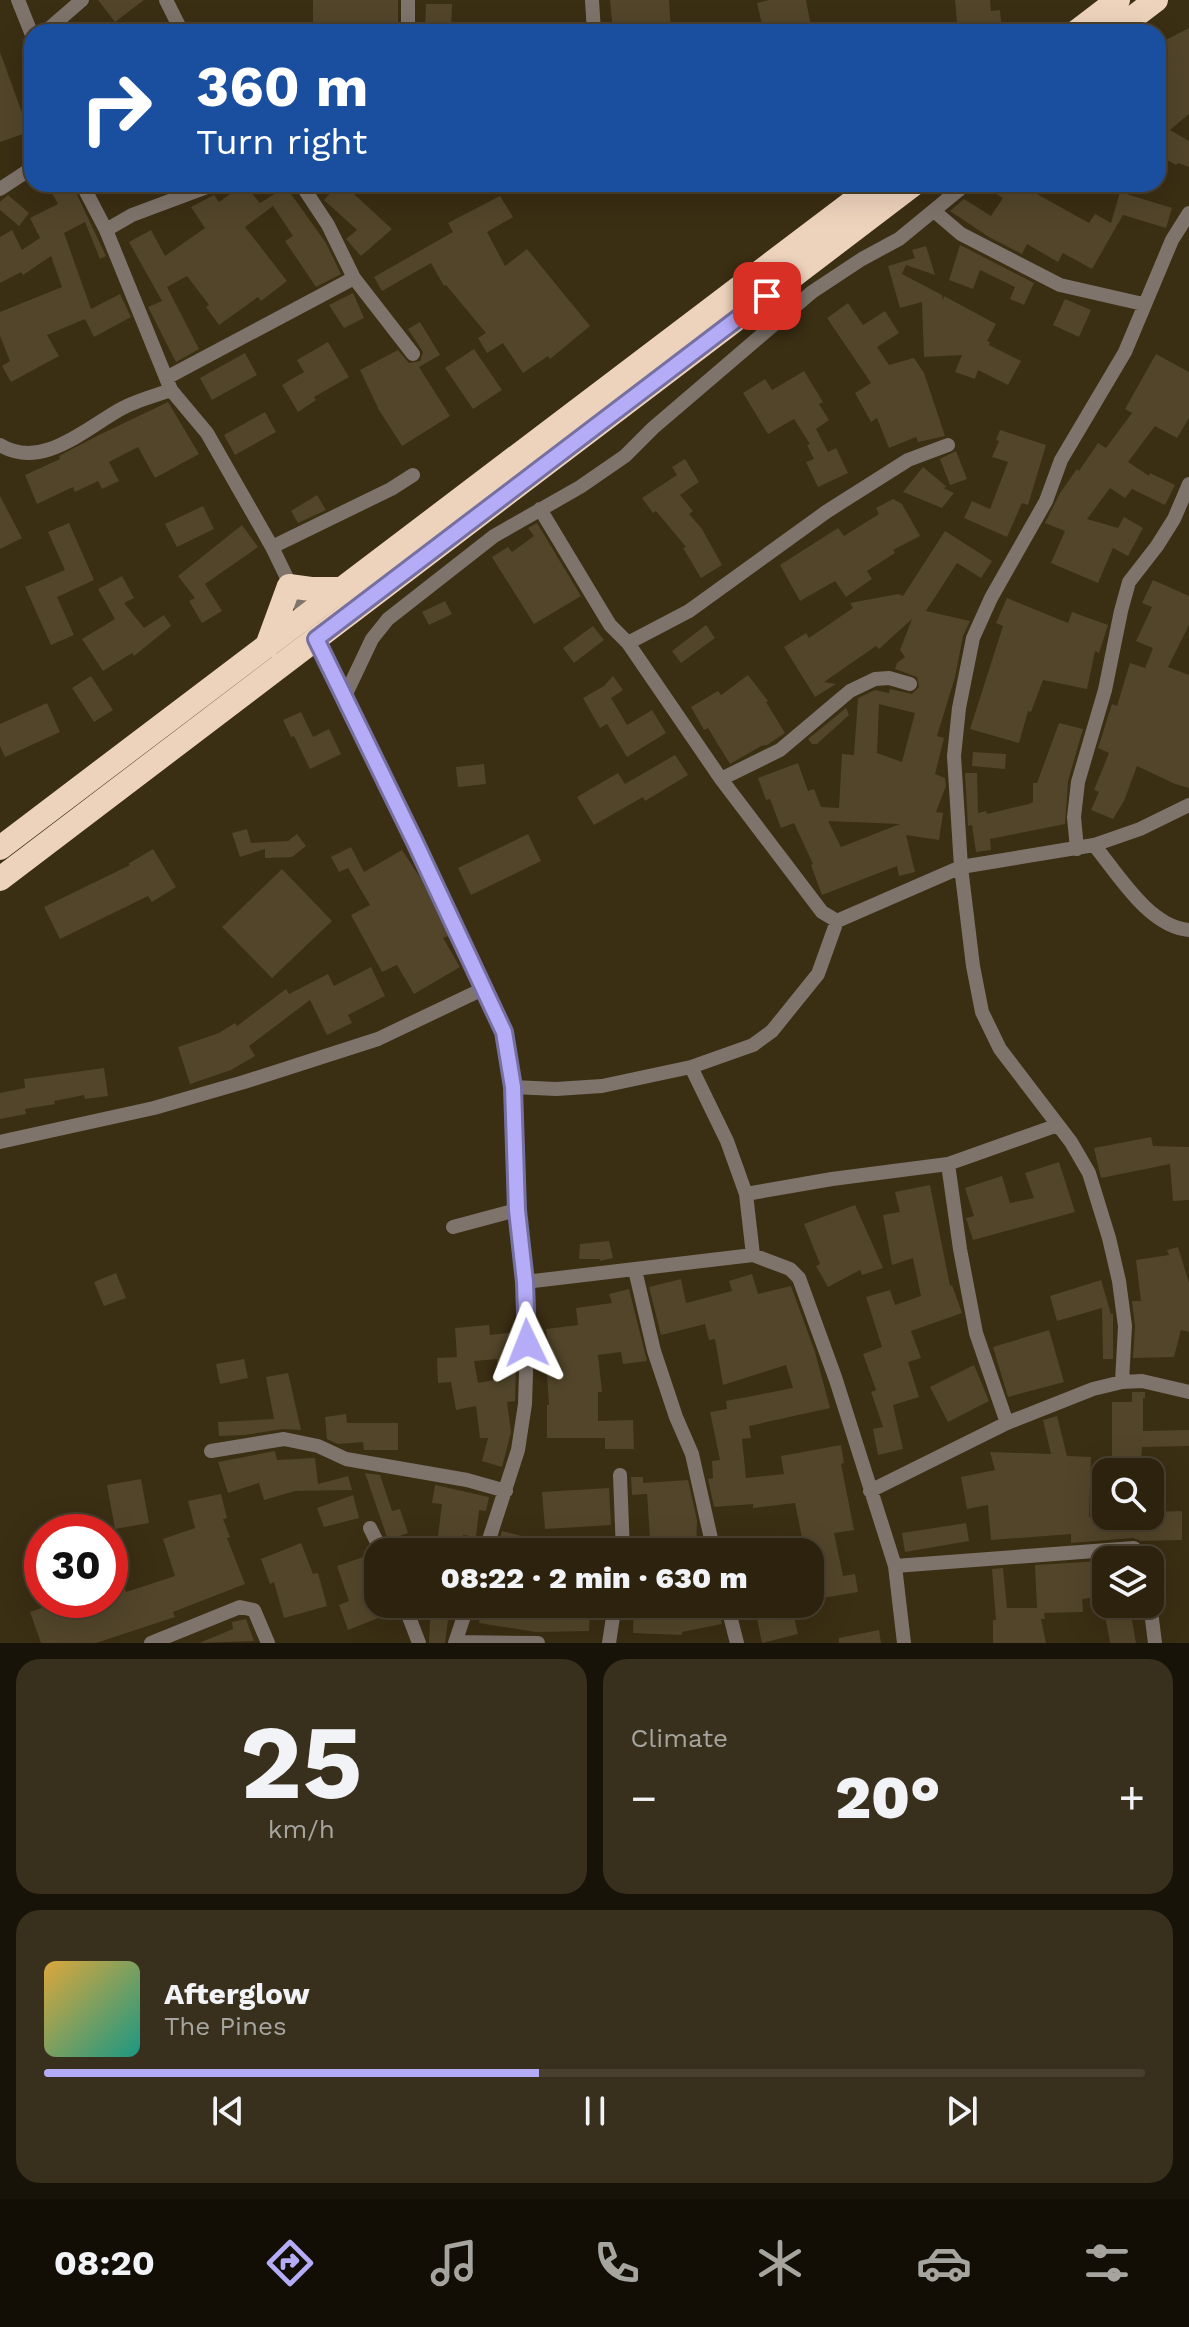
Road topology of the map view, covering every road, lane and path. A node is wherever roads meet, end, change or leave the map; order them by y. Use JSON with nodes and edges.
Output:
{"nodes":[{"id":1,"x":18,"y":0,"type":"edge"},
{"id":2,"x":82,"y":0,"type":"edge"},
{"id":3,"x":166,"y":0,"type":"edge"},
{"id":4,"x":408,"y":0,"type":"edge"},
{"id":5,"x":592,"y":0,"type":"edge"},
{"id":6,"x":1118,"y":0,"type":"edge"},
{"id":7,"x":1156,"y":0,"type":"edge"},
{"id":8,"x":28,"y":24,"type":"edge"},
{"id":9,"x":54,"y":24,"type":"edge"},
{"id":10,"x":178,"y":24,"type":"edge"},
{"id":11,"x":408,"y":24,"type":"edge"},
{"id":12,"x":594,"y":24,"type":"edge"},
{"id":13,"x":1086,"y":24,"type":"edge"},
{"id":14,"x":1124,"y":24,"type":"edge"},
{"id":15,"x":24,"y":173,"type":"edge"},
{"id":16,"x":0,"y":189,"type":"edge"},
{"id":17,"x":86,"y":192,"type":"edge"},
{"id":18,"x":194,"y":192,"type":"edge"},
{"id":19,"x":306,"y":192,"type":"edge"},
{"id":20,"x":865,"y":192,"type":"edge"},
{"id":21,"x":903,"y":192,"type":"edge"},
{"id":22,"x":957,"y":192,"type":"edge"},
{"id":23,"x":934,"y":211,"type":"junction"},
{"id":24,"x":1189,"y":213,"type":"edge"},
{"id":25,"x":106,"y":230,"type":"junction"},
{"id":26,"x":354,"y":278,"type":"junction"},
{"id":27,"x":1114,"y":297,"type":"junction"},
{"id":28,"x":1143,"y":304,"type":"junction"},
{"id":29,"x":1138,"y":320,"type":"junction"},
{"id":30,"x":413,"y":354,"type":"dead end"},
{"id":31,"x":169,"y":383,"type":"junction"},
{"id":32,"x":0,"y":445,"type":"edge"},
{"id":33,"x":948,"y":445,"type":"dead end"},
{"id":34,"x":413,"y":475,"type":"dead end"},
{"id":35,"x":1189,"y":484,"type":"edge"},
{"id":36,"x":540,"y":509,"type":"junction"},
{"id":37,"x":272,"y":547,"type":"junction"},
{"id":38,"x":289,"y":586,"type":"junction"},
{"id":39,"x":342,"y":589,"type":"junction"},
{"id":40,"x":310,"y":628,"type":"junction"},
{"id":41,"x":628,"y":643,"type":"junction"},
{"id":42,"x":266,"y":646,"type":"junction"},
{"id":43,"x":910,"y":684,"type":"dead end"},
{"id":44,"x":344,"y":698,"type":"junction"},
{"id":45,"x":721,"y":779,"type":"junction"},
{"id":46,"x":1189,"y":805,"type":"edge"},
{"id":47,"x":1094,"y":845,"type":"junction"},
{"id":48,"x":0,"y":848,"type":"edge"},
{"id":49,"x":1077,"y":849,"type":"junction"},
{"id":50,"x":961,"y":867,"type":"junction"},
{"id":51,"x":0,"y":879,"type":"edge"},
{"id":52,"x":837,"y":921,"type":"junction"},
{"id":53,"x":1189,"y":930,"type":"edge"},
{"id":54,"x":485,"y":988,"type":"junction"},
{"id":55,"x":691,"y":1067,"type":"junction"},
{"id":56,"x":513,"y":1087,"type":"junction"},
{"id":57,"x":1058,"y":1125,"type":"junction"},
{"id":58,"x":0,"y":1142,"type":"edge"},
{"id":59,"x":948,"y":1164,"type":"junction"},
{"id":60,"x":746,"y":1194,"type":"junction"},
{"id":61,"x":517,"y":1210,"type":"junction"},
{"id":62,"x":453,"y":1227,"type":"dead end"},
{"id":63,"x":753,"y":1255,"type":"junction"},
{"id":64,"x":635,"y":1270,"type":"junction"},
{"id":65,"x":525,"y":1282,"type":"junction"},
{"id":66,"x":1122,"y":1382,"type":"junction"},
{"id":67,"x":1189,"y":1392,"type":"edge"},
{"id":68,"x":1007,"y":1423,"type":"junction"},
{"id":69,"x":211,"y":1451,"type":"dead end"},
{"id":70,"x":620,"y":1475,"type":"dead end"},
{"id":71,"x":506,"y":1491,"type":"junction"},
{"id":72,"x":870,"y":1491,"type":"junction"},
{"id":73,"x":370,"y":1528,"type":"dead end"},
{"id":74,"x":375,"y":1538,"type":"edge"},
{"id":75,"x":490,"y":1538,"type":"edge"},
{"id":76,"x":622,"y":1538,"type":"edge"},
{"id":77,"x":711,"y":1538,"type":"edge"},
{"id":78,"x":1092,"y":1552,"type":"edge"},
{"id":79,"x":895,"y":1566,"type":"junction"},
{"id":80,"x":409,"y":1618,"type":"edge"},
{"id":81,"x":464,"y":1618,"type":"edge"},
{"id":82,"x":613,"y":1618,"type":"edge"},
{"id":83,"x":731,"y":1618,"type":"edge"},
{"id":84,"x":1152,"y":1618,"type":"edge"},
{"id":85,"x":456,"y":1642,"type":"edge"},
{"id":86,"x":151,"y":1643,"type":"edge"},
{"id":87,"x":268,"y":1643,"type":"edge"},
{"id":88,"x":419,"y":1643,"type":"edge"},
{"id":89,"x":538,"y":1643,"type":"edge"},
{"id":90,"x":609,"y":1643,"type":"edge"},
{"id":91,"x":737,"y":1643,"type":"edge"},
{"id":92,"x":904,"y":1643,"type":"edge"},
{"id":93,"x":1155,"y":1643,"type":"edge"}],
"edges":[{"from":1,"to":8,"type":"street"},
{"from":2,"to":9,"type":"street"},
{"from":3,"to":10,"type":"street"},
{"from":4,"to":11,"type":"street"},
{"from":5,"to":12,"type":"street"},
{"from":6,"to":13,"type":"highway"},
{"from":7,"to":14,"type":"highway"},
{"from":15,"to":16,"type":"street"},
{"from":17,"to":25,"type":"street"},
{"from":18,"to":25,"type":"street"},
{"from":19,"to":26,"type":"street"},
{"from":20,"to":39,"type":"highway"},
{"from":21,"to":40,"type":"highway"},
{"from":22,"to":23,"type":"street"},
{"from":23,"to":27,"type":"street"},
{"from":23,"to":36,"type":"street"},
{"from":24,"to":28,"type":"street"},
{"from":25,"to":31,"type":"street"},
{"from":26,"to":30,"type":"street"},
{"from":26,"to":31,"type":"street"},
{"from":27,"to":28,"type":"street"},
{"from":27,"to":29,"type":"street"},
{"from":28,"to":29,"type":"street"},
{"from":29,"to":50,"type":"street"},
{"from":31,"to":32,"type":"street"},
{"from":31,"to":37,"type":"street"},
{"from":33,"to":41,"type":"street"},
{"from":34,"to":37,"type":"street"},
{"from":35,"to":49,"type":"street"},
{"from":36,"to":41,"type":"street"},
{"from":36,"to":44,"type":"street"},
{"from":37,"to":38,"type":"street"},
{"from":38,"to":39,"type":"highway"},
{"from":38,"to":40,"type":"street"},
{"from":38,"to":42,"type":"highway"},
{"from":39,"to":40,"type":"highway"},
{"from":40,"to":42,"type":"highway"},
{"from":40,"to":44,"type":"street"},
{"from":40,"to":51,"type":"highway"},
{"from":41,"to":45,"type":"street"},
{"from":42,"to":48,"type":"highway"},
{"from":43,"to":45,"type":"street"},
{"from":44,"to":54,"type":"street"},
{"from":45,"to":52,"type":"street"},
{"from":46,"to":47,"type":"street"},
{"from":47,"to":49,"type":"street"},
{"from":47,"to":53,"type":"street"},
{"from":49,"to":50,"type":"street"},
{"from":50,"to":52,"type":"street"},
{"from":50,"to":57,"type":"street"},
{"from":52,"to":55,"type":"street"},
{"from":54,"to":56,"type":"street"},
{"from":54,"to":58,"type":"street"},
{"from":55,"to":56,"type":"street"},
{"from":55,"to":60,"type":"street"},
{"from":56,"to":61,"type":"street"},
{"from":57,"to":59,"type":"street"},
{"from":57,"to":66,"type":"street"},
{"from":59,"to":60,"type":"street"},
{"from":59,"to":68,"type":"street"},
{"from":60,"to":63,"type":"street"},
{"from":61,"to":62,"type":"street"},
{"from":61,"to":65,"type":"street"},
{"from":63,"to":64,"type":"street"},
{"from":63,"to":72,"type":"street"},
{"from":64,"to":65,"type":"street"},
{"from":64,"to":77,"type":"street"},
{"from":65,"to":71,"type":"street"},
{"from":66,"to":67,"type":"street"},
{"from":66,"to":68,"type":"street"},
{"from":68,"to":72,"type":"street"},
{"from":69,"to":71,"type":"street"},
{"from":70,"to":76,"type":"street"},
{"from":71,"to":75,"type":"street"},
{"from":72,"to":79,"type":"street"},
{"from":73,"to":74,"type":"street"},
{"from":78,"to":79,"type":"street"},
{"from":79,"to":92,"type":"street"},
{"from":80,"to":88,"type":"street"},
{"from":81,"to":85,"type":"street"},
{"from":82,"to":90,"type":"street"},
{"from":83,"to":91,"type":"street"},
{"from":84,"to":93,"type":"street"},
{"from":85,"to":89,"type":"street"},
{"from":86,"to":87,"type":"street"}]}
